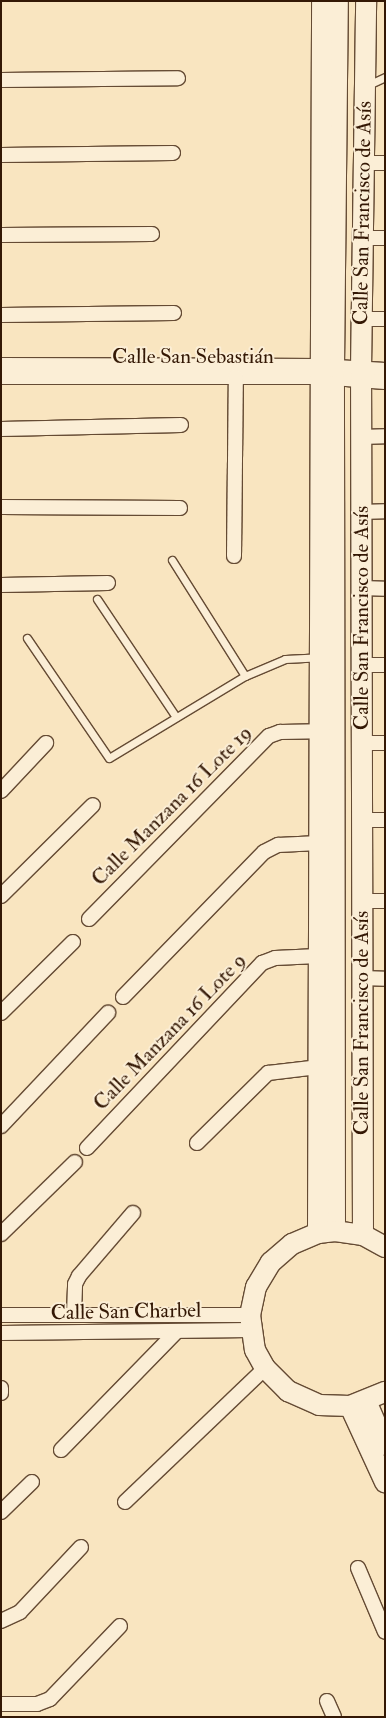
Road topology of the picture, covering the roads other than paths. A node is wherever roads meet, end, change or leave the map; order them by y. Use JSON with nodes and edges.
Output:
{"nodes":[{"id":1,"x":322,"y":1,"type":"edge"},
{"id":2,"x":338,"y":1,"type":"edge"},
{"id":3,"x":354,"y":1,"type":"edge"},
{"id":4,"x":366,"y":1,"type":"edge"},
{"id":5,"x":385,"y":77,"type":"edge"},
{"id":6,"x":178,"y":78,"type":"dead end"},
{"id":7,"x":1,"y":80,"type":"edge"},
{"id":8,"x":365,"y":86,"type":"junction"},
{"id":9,"x":173,"y":153,"type":"dead end"},
{"id":10,"x":1,"y":155,"type":"edge"},
{"id":11,"x":364,"y":163,"type":"junction"},
{"id":12,"x":385,"y":163,"type":"edge"},
{"id":13,"x":152,"y":234,"type":"dead end"},
{"id":14,"x":1,"y":235,"type":"edge"},
{"id":15,"x":363,"y":238,"type":"junction"},
{"id":16,"x":385,"y":238,"type":"edge"},
{"id":17,"x":174,"y":313,"type":"dead end"},
{"id":18,"x":1,"y":315,"type":"edge"},
{"id":19,"x":362,"y":319,"type":"junction"},
{"id":20,"x":385,"y":319,"type":"edge"},
{"id":21,"x":1,"y":365,"type":"edge"},
{"id":22,"x":385,"y":370,"type":"edge"},
{"id":23,"x":341,"y":374,"type":"junction"},
{"id":24,"x":1,"y":377,"type":"edge"},
{"id":25,"x":236,"y":377,"type":"junction"},
{"id":26,"x":385,"y":382,"type":"edge"},
{"id":27,"x":181,"y":425,"type":"dead end"},
{"id":28,"x":1,"y":428,"type":"edge"},
{"id":29,"x":385,"y":436,"type":"edge"},
{"id":30,"x":361,"y":437,"type":"junction"},
{"id":31,"x":1,"y":507,"type":"edge"},
{"id":32,"x":180,"y":508,"type":"dead end"},
{"id":33,"x":385,"y":511,"type":"edge"},
{"id":34,"x":362,"y":512,"type":"junction"},
{"id":35,"x":234,"y":556,"type":"dead end"},
{"id":36,"x":172,"y":560,"type":"dead end"},
{"id":37,"x":108,"y":583,"type":"dead end"},
{"id":38,"x":1,"y":585,"type":"edge"},
{"id":39,"x":362,"y":588,"type":"junction"},
{"id":40,"x":385,"y":589,"type":"edge"},
{"id":41,"x":97,"y":599,"type":"dead end"},
{"id":42,"x":27,"y":638,"type":"dead end"},
{"id":43,"x":319,"y":657,"type":"junction"},
{"id":44,"x":362,"y":665,"type":"junction"},
{"id":45,"x":385,"y":665,"type":"edge"},
{"id":46,"x":245,"y":676,"type":"junction"},
{"id":47,"x":176,"y":717,"type":"junction"},
{"id":48,"x":319,"y":731,"type":"junction"},
{"id":49,"x":385,"y":742,"type":"edge"},
{"id":50,"x":46,"y":743,"type":"dead end"},
{"id":51,"x":362,"y":743,"type":"junction"},
{"id":52,"x":1,"y":791,"type":"edge"},
{"id":53,"x":93,"y":805,"type":"dead end"},
{"id":54,"x":362,"y":820,"type":"junction"},
{"id":55,"x":385,"y":820,"type":"edge"},
{"id":56,"x":319,"y":843,"type":"junction"},
{"id":57,"x":1,"y":896,"type":"edge"},
{"id":58,"x":362,"y":901,"type":"junction"},
{"id":59,"x":385,"y":901,"type":"edge"},
{"id":60,"x":90,"y":919,"type":"dead end"},
{"id":61,"x":73,"y":942,"type":"dead end"},
{"id":62,"x":318,"y":956,"type":"junction"},
{"id":63,"x":362,"y":978,"type":"junction"},
{"id":64,"x":385,"y":978,"type":"edge"},
{"id":65,"x":123,"y":997,"type":"dead end"},
{"id":66,"x":1,"y":1013,"type":"edge"},
{"id":67,"x":108,"y":1013,"type":"dead end"},
{"id":68,"x":318,"y":1067,"type":"junction"},
{"id":69,"x":1,"y":1126,"type":"edge"},
{"id":70,"x":197,"y":1144,"type":"dead end"},
{"id":71,"x":87,"y":1148,"type":"dead end"},
{"id":72,"x":75,"y":1162,"type":"dead end"},
{"id":73,"x":133,"y":1212,"type":"dead end"},
{"id":74,"x":341,"y":1233,"type":"junction"},
{"id":75,"x":1,"y":1234,"type":"edge"},
{"id":76,"x":385,"y":1247,"type":"edge"},
{"id":77,"x":1,"y":1315,"type":"edge"},
{"id":78,"x":74,"y":1315,"type":"junction"},
{"id":79,"x":250,"y":1322,"type":"junction"},
{"id":80,"x":176,"y":1332,"type":"junction"},
{"id":81,"x":1,"y":1333,"type":"edge"},
{"id":82,"x":265,"y":1368,"type":"junction"},
{"id":83,"x":1,"y":1388,"type":"edge"},
{"id":84,"x":1,"y":1393,"type":"edge"},
{"id":85,"x":373,"y":1400,"type":"edge"},
{"id":86,"x":385,"y":1445,"type":"edge"},
{"id":87,"x":61,"y":1450,"type":"dead end"},
{"id":88,"x":32,"y":1482,"type":"dead end"},
{"id":89,"x":385,"y":1482,"type":"edge"},
{"id":90,"x":125,"y":1502,"type":"dead end"},
{"id":91,"x":1,"y":1512,"type":"edge"},
{"id":92,"x":81,"y":1547,"type":"dead end"},
{"id":93,"x":358,"y":1568,"type":"dead end"},
{"id":94,"x":1,"y":1621,"type":"edge"},
{"id":95,"x":120,"y":1626,"type":"dead end"},
{"id":96,"x":385,"y":1632,"type":"edge"},
{"id":97,"x":327,"y":1701,"type":"dead end"},
{"id":98,"x":1,"y":1704,"type":"edge"},
{"id":99,"x":334,"y":1717,"type":"edge"}],
"edges":[{"from":1,"to":23,"type":"street","name":"Calle San Francisco de Asís"},
{"from":2,"to":23,"type":"street","name":"Calle San Francisco de Asís"},
{"from":3,"to":23,"type":"street","name":"Calle San Francisco de Asís"},
{"from":4,"to":8,"type":"street","name":"Calle San Francisco de Asís"},
{"from":5,"to":8,"type":"lane"},
{"from":6,"to":7,"type":"street"},
{"from":8,"to":11,"type":"street","name":"Calle San Francisco de Asís"},
{"from":9,"to":10,"type":"street"},
{"from":11,"to":12,"type":"street"},
{"from":11,"to":15,"type":"street","name":"Calle San Francisco de Asís"},
{"from":13,"to":14,"type":"street"},
{"from":15,"to":16,"type":"street"},
{"from":15,"to":19,"type":"street","name":"Calle San Francisco de Asís"},
{"from":17,"to":18,"type":"street"},
{"from":19,"to":20,"type":"street"},
{"from":19,"to":23,"type":"street","name":"Calle San Francisco de Asís"},
{"from":21,"to":23,"type":"street","name":"Calle San Sebastián"},
{"from":22,"to":23,"type":"street","name":"Calle San Sebastián"},
{"from":23,"to":25,"type":"street","name":"Calle San Sebastián"},
{"from":23,"to":26,"type":"street","name":"Calle San Sebastián"},
{"from":23,"to":30,"type":"street","name":"Calle San Francisco de Asís"},
{"from":23,"to":43,"type":"street","name":"Calle San Francisco de Asís"},
{"from":23,"to":74,"type":"street","name":"Calle San Francisco de Asís"},
{"from":24,"to":25,"type":"street","name":"Calle San Sebastián"},
{"from":25,"to":35,"type":"street"},
{"from":27,"to":28,"type":"street"},
{"from":29,"to":30,"type":"street"},
{"from":30,"to":34,"type":"street","name":"Calle San Francisco de Asís"},
{"from":31,"to":32,"type":"street"},
{"from":33,"to":34,"type":"street"},
{"from":34,"to":39,"type":"street","name":"Calle San Francisco de Asís"},
{"from":36,"to":46,"type":"lane"},
{"from":37,"to":38,"type":"street"},
{"from":39,"to":40,"type":"street"},
{"from":39,"to":44,"type":"street","name":"Calle San Francisco de Asís"},
{"from":41,"to":47,"type":"lane"},
{"from":42,"to":47,"type":"lane"},
{"from":43,"to":46,"type":"lane"},
{"from":43,"to":48,"type":"street","name":"Calle San Francisco de Asís"},
{"from":44,"to":45,"type":"street"},
{"from":44,"to":51,"type":"street","name":"Calle San Francisco de Asís"},
{"from":46,"to":47,"type":"lane"},
{"from":48,"to":56,"type":"street","name":"Calle San Francisco de Asís"},
{"from":48,"to":60,"type":"street","name":"Calle Manzana 16 Lote 19"},
{"from":49,"to":51,"type":"street"},
{"from":50,"to":52,"type":"street"},
{"from":51,"to":54,"type":"street","name":"Calle San Francisco de Asís"},
{"from":53,"to":57,"type":"street"},
{"from":54,"to":55,"type":"street"},
{"from":54,"to":58,"type":"street","name":"Calle San Francisco de Asís"},
{"from":56,"to":62,"type":"street","name":"Calle San Francisco de Asís"},
{"from":56,"to":65,"type":"street"},
{"from":58,"to":59,"type":"street"},
{"from":58,"to":63,"type":"street","name":"Calle San Francisco de Asís"},
{"from":61,"to":66,"type":"street"},
{"from":62,"to":68,"type":"street","name":"Calle San Francisco de Asís"},
{"from":62,"to":71,"type":"street","name":"Calle Manzana 16 Lote 9"},
{"from":63,"to":64,"type":"street"},
{"from":63,"to":74,"type":"street","name":"Calle San Francisco de Asís"},
{"from":67,"to":69,"type":"street"},
{"from":68,"to":70,"type":"street"},
{"from":68,"to":74,"type":"street","name":"Calle San Francisco de Asís"},
{"from":72,"to":75,"type":"street"},
{"from":73,"to":78,"type":"street"},
{"from":74,"to":76,"type":"street"},
{"from":74,"to":79,"type":"street"},
{"from":77,"to":78,"type":"street","name":"Calle San Charbel"},
{"from":78,"to":79,"type":"street","name":"Calle San Charbel"},
{"from":79,"to":80,"type":"street","name":"Calle San Charbel"},
{"from":79,"to":82,"type":"street"},
{"from":80,"to":81,"type":"street","name":"Calle San Charbel"},
{"from":80,"to":87,"type":"street"},
{"from":82,"to":85,"type":"street"},
{"from":82,"to":90,"type":"street"},
{"from":83,"to":84,"type":"street"},
{"from":85,"to":86,"type":"street"},
{"from":85,"to":89,"type":"street"},
{"from":88,"to":91,"type":"street"},
{"from":92,"to":94,"type":"street"},
{"from":93,"to":96,"type":"street"},
{"from":95,"to":98,"type":"street"},
{"from":97,"to":99,"type":"street"}]}
